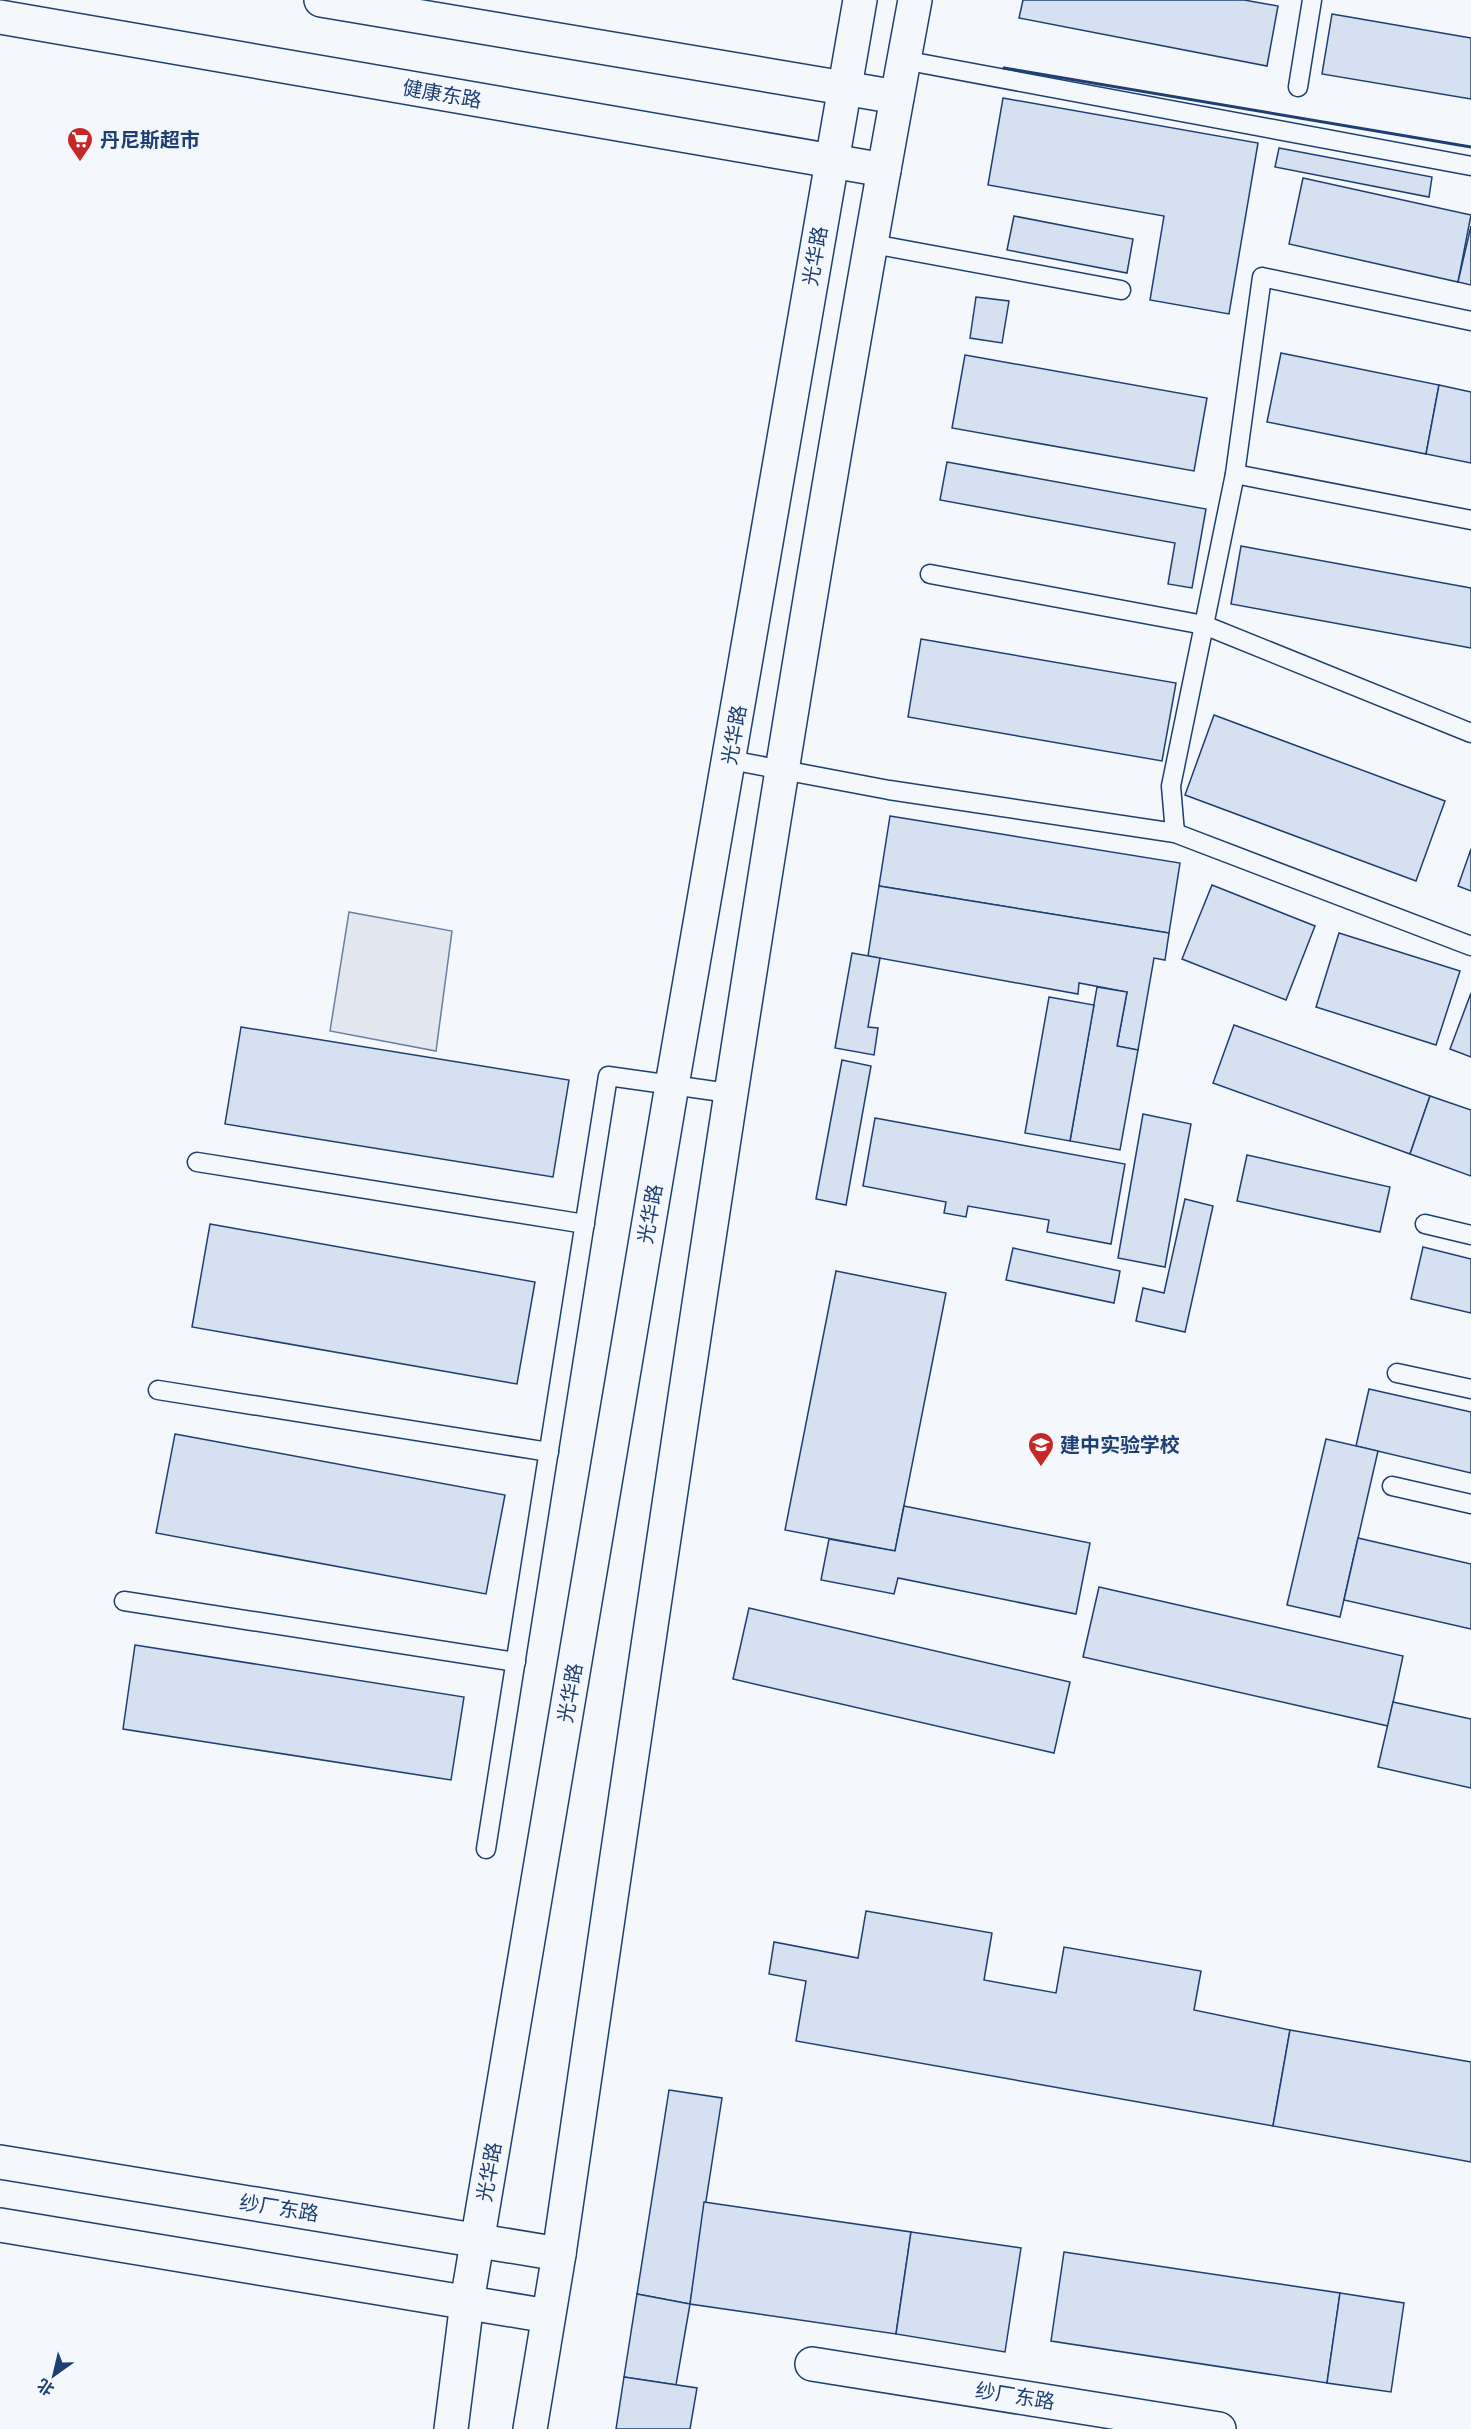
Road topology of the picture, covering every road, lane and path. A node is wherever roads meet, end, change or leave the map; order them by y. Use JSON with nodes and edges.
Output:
{"nodes":[{"id":1,"x":321,"y":0,"type":"edge"},
{"id":2,"x":860,"y":0,"type":"edge"},
{"id":3,"x":915,"y":0,"type":"edge"},
{"id":4,"x":1312,"y":0,"type":"edge"},
{"id":5,"x":0,"y":17,"type":"edge"},
{"id":6,"x":903,"y":60,"type":"junction"},
{"id":7,"x":1298,"y":87,"type":"dead end"},
{"id":8,"x":843,"y":89,"type":"junction"},
{"id":9,"x":897,"y":97,"type":"junction"},
{"id":10,"x":831,"y":163,"type":"junction"},
{"id":11,"x":1471,"y":166,"type":"edge"},
{"id":12,"x":884,"y":170,"type":"junction"},
{"id":13,"x":873,"y":244,"type":"junction"},
{"id":14,"x":1121,"y":290,"type":"dead end"},
{"id":15,"x":1471,"y":321,"type":"edge"},
{"id":16,"x":1235,"y":474,"type":"junction"},
{"id":17,"x":1471,"y":520,"type":"edge"},
{"id":18,"x":930,"y":574,"type":"dead end"},
{"id":19,"x":1204,"y":625,"type":"junction"},
{"id":20,"x":1471,"y":733,"type":"edge"},
{"id":21,"x":730,"y":760,"type":"junction"},
{"id":22,"x":781,"y":768,"type":"junction"},
{"id":23,"x":1175,"y":832,"type":"junction"},
{"id":24,"x":1471,"y":946,"type":"edge"},
{"id":25,"x":672,"y":1085,"type":"junction"},
{"id":26,"x":729,"y":1093,"type":"junction"},
{"id":27,"x":197,"y":1162,"type":"dead end"},
{"id":28,"x":585,"y":1224,"type":"junction"},
{"id":29,"x":1425,"y":1224,"type":"dead end"},
{"id":30,"x":1471,"y":1235,"type":"edge"},
{"id":31,"x":1397,"y":1373,"type":"dead end"},
{"id":32,"x":1471,"y":1389,"type":"edge"},
{"id":33,"x":158,"y":1390,"type":"dead end"},
{"id":34,"x":549,"y":1452,"type":"junction"},
{"id":35,"x":1392,"y":1486,"type":"dead end"},
{"id":36,"x":1471,"y":1504,"type":"edge"},
{"id":37,"x":124,"y":1601,"type":"dead end"},
{"id":38,"x":516,"y":1662,"type":"junction"},
{"id":39,"x":486,"y":1849,"type":"dead end"},
{"id":40,"x":0,"y":2162,"type":"edge"},
{"id":41,"x":0,"y":2225,"type":"edge"},
{"id":42,"x":478,"y":2240,"type":"junction"},
{"id":43,"x":559,"y":2254,"type":"junction"},
{"id":44,"x":467,"y":2302,"type":"junction"},
{"id":45,"x":548,"y":2316,"type":"junction"},
{"id":46,"x":812,"y":2364,"type":"dead end"},
{"id":47,"x":451,"y":2429,"type":"edge"},
{"id":48,"x":530,"y":2429,"type":"edge"},
{"id":49,"x":1219,"y":2429,"type":"edge"}],
"edges":[{"from":1,"to":8,"type":"main road"},
{"from":2,"to":8,"type":"main road","name":"光华路"},
{"from":3,"to":6,"type":"main road"},
{"from":4,"to":7,"type":"lane"},
{"from":5,"to":10,"type":"main road","name":"健康东路"},
{"from":6,"to":9,"type":"main road"},
{"from":6,"to":11,"type":"lane"},
{"from":8,"to":9,"type":"main road"},
{"from":8,"to":10,"type":"main road","name":"光华路"},
{"from":9,"to":12,"type":"main road"},
{"from":10,"to":12,"type":"main road","name":"健康东路"},
{"from":10,"to":21,"type":"main road","name":"光华路"},
{"from":12,"to":13,"type":"main road"},
{"from":13,"to":14,"type":"lane"},
{"from":13,"to":22,"type":"main road"},
{"from":15,"to":16,"type":"lane"},
{"from":16,"to":17,"type":"lane"},
{"from":16,"to":19,"type":"lane"},
{"from":18,"to":19,"type":"lane"},
{"from":19,"to":20,"type":"lane"},
{"from":19,"to":23,"type":"lane"},
{"from":21,"to":22,"type":"lane"},
{"from":21,"to":25,"type":"main road","name":"光华路"},
{"from":22,"to":23,"type":"lane"},
{"from":22,"to":26,"type":"main road"},
{"from":23,"to":24,"type":"lane"},
{"from":25,"to":26,"type":"lane"},
{"from":25,"to":28,"type":"lane"},
{"from":25,"to":42,"type":"main road","name":"光华路"},
{"from":26,"to":43,"type":"main road"},
{"from":27,"to":28,"type":"lane"},
{"from":28,"to":34,"type":"lane"},
{"from":29,"to":30,"type":"lane"},
{"from":31,"to":32,"type":"lane"},
{"from":33,"to":34,"type":"lane"},
{"from":34,"to":38,"type":"lane"},
{"from":35,"to":36,"type":"lane"},
{"from":37,"to":38,"type":"lane"},
{"from":38,"to":39,"type":"lane"},
{"from":40,"to":42,"type":"main road","name":"纱厂东路"},
{"from":41,"to":44,"type":"main road"},
{"from":42,"to":43,"type":"main road","name":"纱厂东路"},
{"from":42,"to":44,"type":"main road","name":"光华路"},
{"from":43,"to":45,"type":"main road"},
{"from":44,"to":45,"type":"main road"},
{"from":44,"to":47,"type":"main road","name":"光华路"},
{"from":45,"to":48,"type":"main road"},
{"from":46,"to":49,"type":"main road","name":"纱厂东路"}]}
